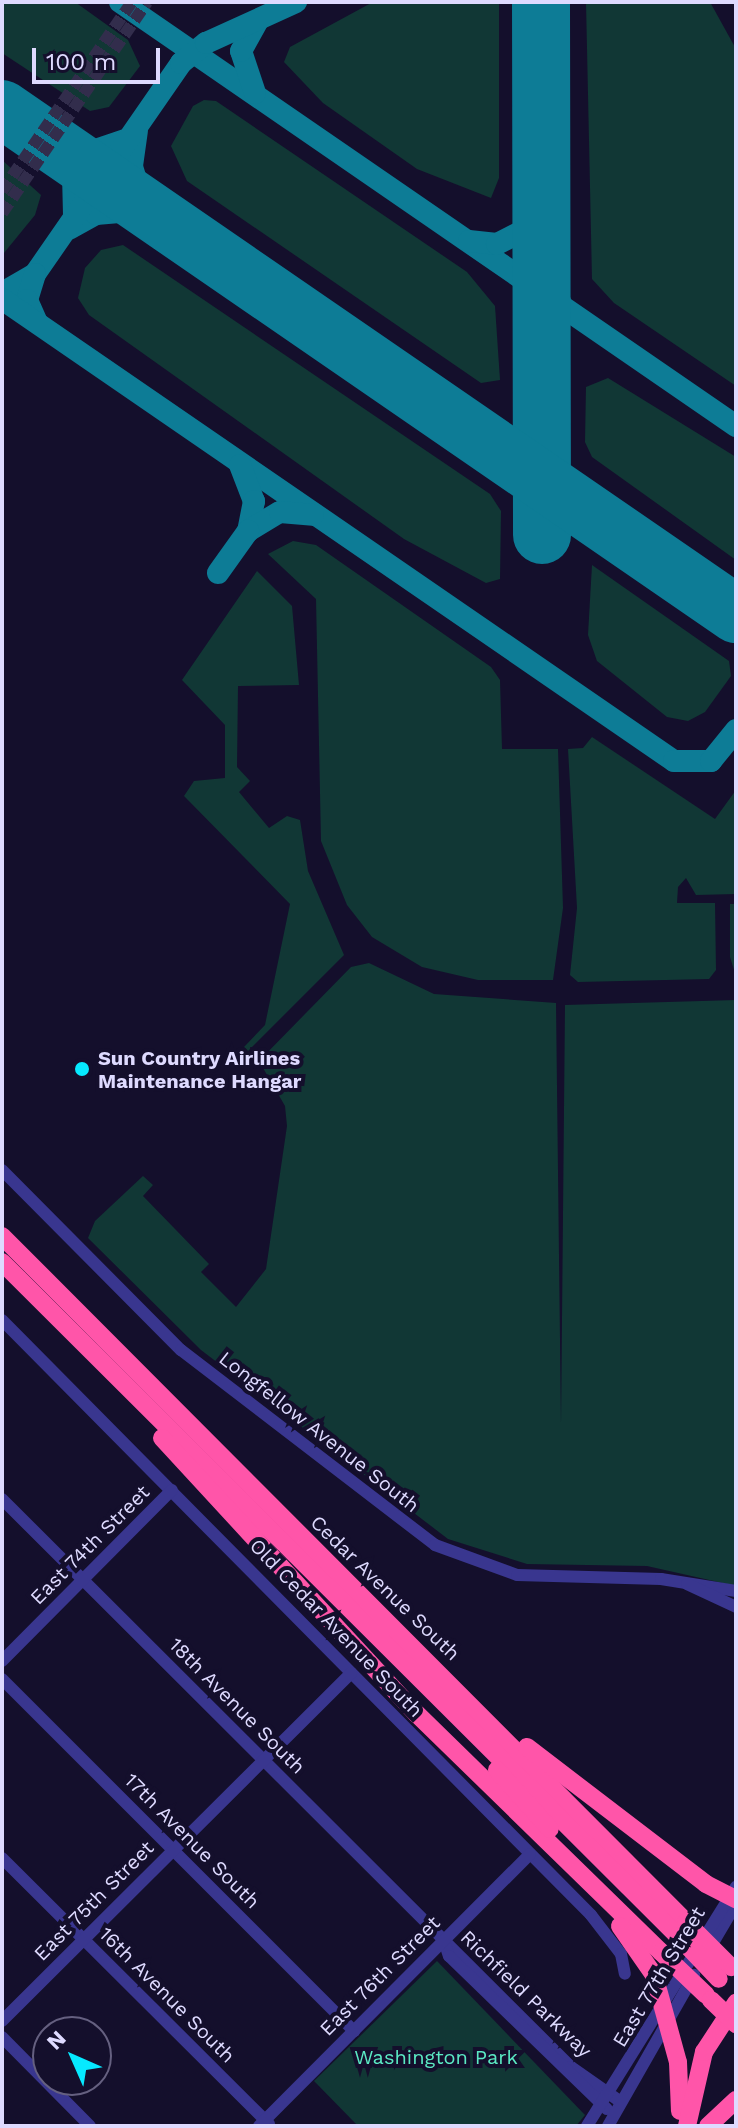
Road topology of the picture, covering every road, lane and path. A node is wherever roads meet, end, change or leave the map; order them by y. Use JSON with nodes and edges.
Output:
{"nodes":[{"id":1,"x":2,"y":1170,"type":"edge"},
{"id":2,"x":2,"y":1236,"type":"edge"},
{"id":3,"x":2,"y":1262,"type":"edge"},
{"id":4,"x":2,"y":1320,"type":"edge"},
{"id":5,"x":129,"y":1389,"type":"junction"},
{"id":6,"x":172,"y":1490,"type":"junction"},
{"id":7,"x":2,"y":1499,"type":"edge"},
{"id":8,"x":83,"y":1580,"type":"junction"},
{"id":9,"x":680,"y":1581,"type":"junction"},
{"id":10,"x":736,"y":1591,"type":"edge"},
{"id":11,"x":736,"y":1607,"type":"edge"},
{"id":12,"x":2,"y":1661,"type":"edge"},
{"id":13,"x":351,"y":1673,"type":"junction"},
{"id":14,"x":446,"y":1678,"type":"junction"},
{"id":15,"x":2,"y":1679,"type":"edge"},
{"id":16,"x":263,"y":1760,"type":"junction"},
{"id":17,"x":539,"y":1835,"type":"junction"},
{"id":18,"x":173,"y":1851,"type":"junction"},
{"id":19,"x":530,"y":1854,"type":"junction"},
{"id":20,"x":2,"y":1858,"type":"edge"},
{"id":21,"x":736,"y":1887,"type":"edge"},
{"id":22,"x":736,"y":1901,"type":"edge"},
{"id":23,"x":673,"y":1939,"type":"junction"},
{"id":24,"x":83,"y":1940,"type":"junction"},
{"id":25,"x":444,"y":1941,"type":"junction"},
{"id":26,"x":625,"y":1974,"type":"dead end"},
{"id":27,"x":723,"y":1985,"type":"edge"},
{"id":28,"x":736,"y":2003,"type":"edge"},
{"id":29,"x":736,"y":2013,"type":"edge"},
{"id":30,"x":2,"y":2021,"type":"edge"},
{"id":31,"x":736,"y":2024,"type":"edge"},
{"id":32,"x":354,"y":2031,"type":"junction"},
{"id":33,"x":2,"y":2037,"type":"edge"},
{"id":34,"x":606,"y":2100,"type":"junction"},
{"id":35,"x":736,"y":2100,"type":"edge"},
{"id":36,"x":615,"y":2114,"type":"edge"},
{"id":37,"x":265,"y":2124,"type":"edge"},
{"id":38,"x":90,"y":2126,"type":"edge"},
{"id":39,"x":587,"y":2126,"type":"edge"},
{"id":40,"x":681,"y":2126,"type":"edge"},
{"id":41,"x":687,"y":2126,"type":"edge"},
{"id":42,"x":708,"y":2126,"type":"edge"}],
"edges":[{"from":1,"to":9,"type":"street","name":"Longfellow Avenue South"},
{"from":2,"to":14,"type":"highway","name":"Cedar Avenue South"},
{"from":3,"to":5,"type":"highway","name":"Cedar Avenue South"},
{"from":4,"to":6,"type":"street","name":"Old Cedar Avenue South"},
{"from":5,"to":17,"type":"highway"},
{"from":5,"to":23,"type":"highway","name":"Cedar Avenue South"},
{"from":6,"to":8,"type":"street","name":"East 74th Street"},
{"from":6,"to":13,"type":"street","name":"Old Cedar Avenue South"},
{"from":7,"to":8,"type":"street","name":"18th Avenue South"},
{"from":8,"to":12,"type":"street","name":"East 74th Street"},
{"from":8,"to":16,"type":"street","name":"18th Avenue South"},
{"from":9,"to":10,"type":"street","name":"Longfellow Avenue South"},
{"from":9,"to":11,"type":"street","name":"Longfellow Avenue South"},
{"from":13,"to":16,"type":"street","name":"East 75th Street"},
{"from":13,"to":19,"type":"street","name":"Old Cedar Avenue South"},
{"from":14,"to":22,"type":"highway","bridge":true},
{"from":14,"to":23,"type":"highway","name":"Cedar Avenue South"},
{"from":15,"to":18,"type":"street","name":"17th Avenue South"},
{"from":16,"to":18,"type":"street","name":"East 75th Street"},
{"from":16,"to":25,"type":"street","name":"18th Avenue South"},
{"from":17,"to":23,"type":"highway"},
{"from":17,"to":40,"type":"highway","bridge":true},
{"from":18,"to":24,"type":"street","name":"East 75th Street"},
{"from":18,"to":32,"type":"street","name":"17th Avenue South"},
{"from":19,"to":25,"type":"street","name":"East 76th Street"},
{"from":19,"to":26,"type":"street","name":"Old Cedar Avenue South"},
{"from":20,"to":24,"type":"street","name":"16th Avenue South"},
{"from":21,"to":34,"type":"street","name":"East 77th Street"},
{"from":22,"to":36,"type":"street","name":"East 77th Street"},
{"from":23,"to":27,"type":"highway","name":"Cedar Avenue South","bridge":true},
{"from":23,"to":27,"type":"highway"},
{"from":24,"to":30,"type":"street","name":"East 75th Street"},
{"from":24,"to":37,"type":"street","name":"16th Avenue South"},
{"from":25,"to":32,"type":"street","name":"East 76th Street"},
{"from":25,"to":34,"type":"street","name":"Richfield Parkway"},
{"from":27,"to":29,"type":"highway"},
{"from":27,"to":31,"type":"highway","bridge":true},
{"from":28,"to":41,"type":"highway"},
{"from":32,"to":37,"type":"street","name":"East 76th Street"},
{"from":33,"to":38,"type":"street"},
{"from":34,"to":36,"type":"street","name":"Richfield Parkway"},
{"from":34,"to":39,"type":"street","name":"East 77th Street"},
{"from":35,"to":42,"type":"highway"}]}
